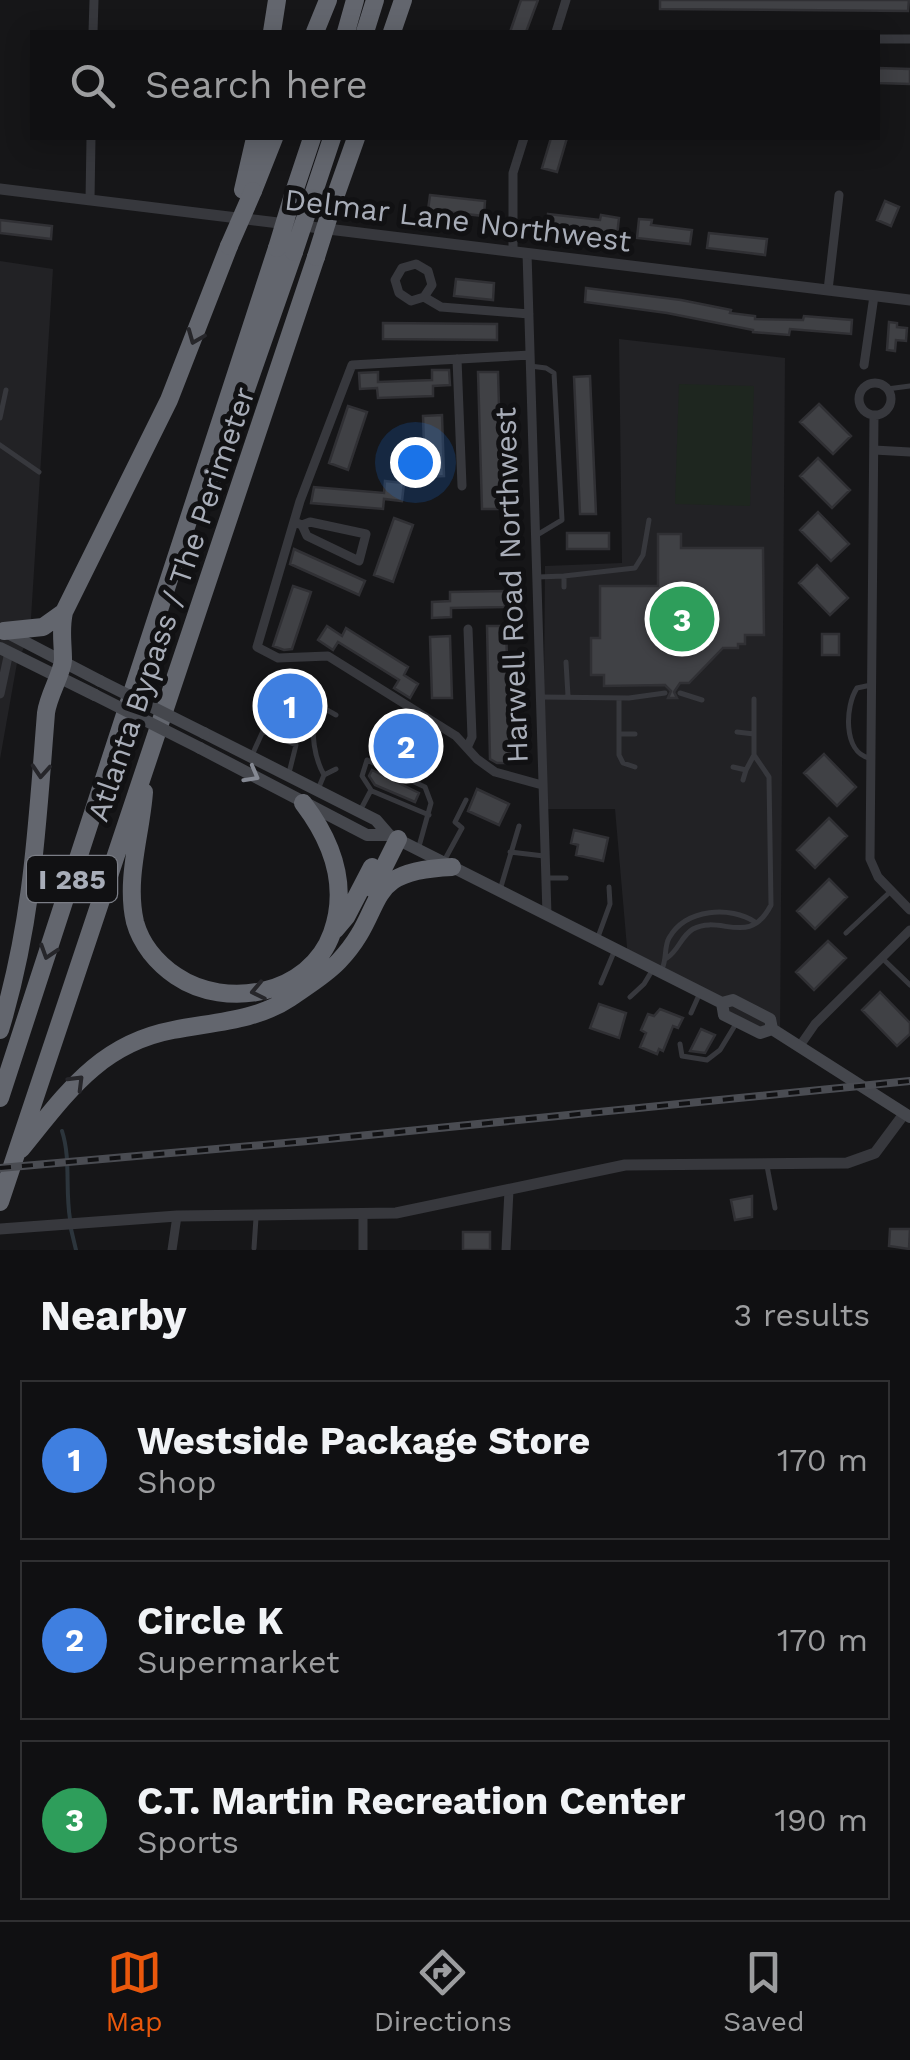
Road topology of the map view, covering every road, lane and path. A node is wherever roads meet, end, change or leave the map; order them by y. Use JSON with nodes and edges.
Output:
{"nodes":[{"id":1,"x":94,"y":0,"type":"edge"},
{"id":2,"x":277,"y":0,"type":"edge"},
{"id":3,"x":328,"y":0,"type":"edge"},
{"id":4,"x":356,"y":0,"type":"edge"},
{"id":5,"x":374,"y":0,"type":"edge"},
{"id":6,"x":404,"y":0,"type":"edge"},
{"id":7,"x":566,"y":0,"type":"edge"},
{"id":8,"x":393,"y":29,"type":"edge"},
{"id":9,"x":93,"y":30,"type":"edge"},
{"id":10,"x":272,"y":30,"type":"edge"},
{"id":11,"x":317,"y":30,"type":"edge"},
{"id":12,"x":347,"y":30,"type":"edge"},
{"id":13,"x":366,"y":30,"type":"edge"},
{"id":14,"x":557,"y":30,"type":"edge"},
{"id":15,"x":880,"y":39,"type":"edge"},
{"id":16,"x":910,"y":40,"type":"edge"},
{"id":17,"x":91,"y":140,"type":"edge"},
{"id":18,"x":255,"y":140,"type":"edge"},
{"id":19,"x":273,"y":140,"type":"edge"},
{"id":20,"x":312,"y":140,"type":"edge"},
{"id":21,"x":331,"y":140,"type":"edge"},
{"id":22,"x":355,"y":140,"type":"edge"},
{"id":23,"x":523,"y":140,"type":"edge"},
{"id":24,"x":0,"y":189,"type":"edge"},
{"id":25,"x":248,"y":190,"type":"junction"},
{"id":26,"x":303,"y":196,"type":"junction"},
{"id":27,"x":839,"y":196,"type":"dead end"},
{"id":28,"x":90,"y":200,"type":"junction"},
{"id":29,"x":520,"y":252,"type":"junction"},
{"id":30,"x":828,"y":290,"type":"junction"},
{"id":31,"x":874,"y":296,"type":"junction"},
{"id":32,"x":424,"y":297,"type":"junction"},
{"id":33,"x":910,"y":300,"type":"edge"},
{"id":34,"x":529,"y":314,"type":"junction"},
{"id":35,"x":457,"y":359,"type":"junction"},
{"id":36,"x":530,"y":360,"type":"junction"},
{"id":37,"x":864,"y":364,"type":"dead end"},
{"id":38,"x":910,"y":386,"type":"edge"},
{"id":39,"x":6,"y":390,"type":"dead end"},
{"id":40,"x":887,"y":390,"type":"junction"},
{"id":41,"x":874,"y":415,"type":"junction"},
{"id":42,"x":0,"y":418,"type":"edge"},
{"id":43,"x":0,"y":445,"type":"edge"},
{"id":44,"x":874,"y":450,"type":"junction"},
{"id":45,"x":910,"y":452,"type":"edge"},
{"id":46,"x":39,"y":472,"type":"dead end"},
{"id":47,"x":462,"y":486,"type":"dead end"},
{"id":48,"x":649,"y":520,"type":"dead end"},
{"id":49,"x":298,"y":524,"type":"junction"},
{"id":50,"x":536,"y":536,"type":"junction"},
{"id":51,"x":564,"y":576,"type":"junction"},
{"id":52,"x":537,"y":577,"type":"junction"},
{"id":53,"x":564,"y":587,"type":"dead end"},
{"id":54,"x":64,"y":612,"type":"junction"},
{"id":55,"x":468,"y":628,"type":"dead end"},
{"id":56,"x":3,"y":640,"type":"edge"},
{"id":57,"x":566,"y":662,"type":"dead end"},
{"id":58,"x":60,"y":669,"type":"junction"},
{"id":59,"x":872,"y":684,"type":"junction"},
{"id":60,"x":665,"y":693,"type":"dead end"},
{"id":61,"x":680,"y":693,"type":"dead end"},
{"id":62,"x":0,"y":694,"type":"edge"},
{"id":63,"x":568,"y":696,"type":"junction"},
{"id":64,"x":541,"y":697,"type":"junction"},
{"id":65,"x":620,"y":698,"type":"junction"},
{"id":66,"x":754,"y":699,"type":"dead end"},
{"id":67,"x":702,"y":700,"type":"dead end"},
{"id":68,"x":336,"y":715,"type":"dead end"},
{"id":69,"x":737,"y":732,"type":"dead end"},
{"id":70,"x":619,"y":734,"type":"junction"},
{"id":71,"x":634,"y":734,"type":"dead end"},
{"id":72,"x":754,"y":734,"type":"junction"},
{"id":73,"x":467,"y":748,"type":"junction"},
{"id":74,"x":754,"y":756,"type":"junction"},
{"id":75,"x":251,"y":757,"type":"junction"},
{"id":76,"x":872,"y":758,"type":"junction"},
{"id":77,"x":733,"y":766,"type":"dead end"},
{"id":78,"x":635,"y":767,"type":"dead end"},
{"id":79,"x":146,"y":768,"type":"junction"},
{"id":80,"x":336,"y":769,"type":"dead end"},
{"id":81,"x":746,"y":770,"type":"junction"},
{"id":82,"x":324,"y":775,"type":"junction"},
{"id":83,"x":288,"y":776,"type":"junction"},
{"id":84,"x":743,"y":780,"type":"dead end"},
{"id":85,"x":542,"y":784,"type":"junction"},
{"id":86,"x":371,"y":790,"type":"junction"},
{"id":87,"x":310,"y":796,"type":"junction"},
{"id":88,"x":466,"y":800,"type":"dead end"},
{"id":89,"x":360,"y":811,"type":"junction"},
{"id":90,"x":429,"y":815,"type":"junction"},
{"id":91,"x":519,"y":826,"type":"dead end"},
{"id":92,"x":393,"y":837,"type":"junction"},
{"id":93,"x":418,"y":850,"type":"junction"},
{"id":94,"x":510,"y":852,"type":"junction"},
{"id":95,"x":544,"y":856,"type":"junction"},
{"id":96,"x":448,"y":865,"type":"junction"},
{"id":97,"x":545,"y":878,"type":"junction"},
{"id":98,"x":566,"y":878,"type":"dead end"},
{"id":99,"x":609,"y":887,"type":"dead end"},
{"id":100,"x":892,"y":890,"type":"junction"},
{"id":101,"x":500,"y":891,"type":"junction"},
{"id":102,"x":742,"y":904,"type":"dead end"},
{"id":103,"x":910,"y":910,"type":"edge"},
{"id":104,"x":742,"y":913,"type":"junction"},
{"id":105,"x":547,"y":915,"type":"junction"},
{"id":106,"x":756,"y":922,"type":"junction"},
{"id":107,"x":910,"y":930,"type":"edge"},
{"id":108,"x":332,"y":933,"type":"junction"},
{"id":109,"x":846,"y":933,"type":"dead end"},
{"id":110,"x":597,"y":940,"type":"junction"},
{"id":111,"x":616,"y":949,"type":"junction"},
{"id":112,"x":667,"y":958,"type":"junction"},
{"id":113,"x":882,"y":958,"type":"junction"},
{"id":114,"x":657,"y":970,"type":"junction"},
{"id":115,"x":308,"y":983,"type":"junction"},
{"id":116,"x":601,"y":983,"type":"dead end"},
{"id":117,"x":910,"y":986,"type":"edge"},
{"id":118,"x":700,"y":992,"type":"junction"},
{"id":119,"x":630,"y":997,"type":"dead end"},
{"id":120,"x":722,"y":1003,"type":"junction"},
{"id":121,"x":691,"y":1012,"type":"dead end"},
{"id":122,"x":738,"y":1022,"type":"junction"},
{"id":123,"x":772,"y":1029,"type":"junction"},
{"id":124,"x":0,"y":1030,"type":"edge"},
{"id":125,"x":680,"y":1044,"type":"dead end"},
{"id":126,"x":800,"y":1047,"type":"junction"},
{"id":127,"x":0,"y":1098,"type":"edge"},
{"id":128,"x":907,"y":1115,"type":"edge"},
{"id":129,"x":15,"y":1157,"type":"junction"},
{"id":130,"x":767,"y":1163,"type":"junction"},
{"id":131,"x":509,"y":1190,"type":"junction"},
{"id":132,"x":0,"y":1202,"type":"edge"},
{"id":133,"x":775,"y":1208,"type":"dead end"},
{"id":134,"x":363,"y":1214,"type":"junction"},
{"id":135,"x":256,"y":1215,"type":"junction"},
{"id":136,"x":177,"y":1216,"type":"junction"},
{"id":137,"x":0,"y":1228,"type":"edge"},
{"id":138,"x":254,"y":1248,"type":"edge"},
{"id":139,"x":172,"y":1250,"type":"edge"},
{"id":140,"x":364,"y":1250,"type":"edge"},
{"id":141,"x":506,"y":1250,"type":"edge"}],
"edges":[{"from":1,"to":9,"type":"street"},
{"from":2,"to":10,"type":"highway"},
{"from":3,"to":11,"type":"highway"},
{"from":4,"to":12,"type":"highway"},
{"from":5,"to":13,"type":"highway"},
{"from":6,"to":8,"type":"highway"},
{"from":7,"to":14,"type":"street"},
{"from":15,"to":16,"type":"street"},
{"from":17,"to":28,"type":"street"},
{"from":18,"to":25,"type":"highway"},
{"from":19,"to":25,"type":"highway"},
{"from":20,"to":26,"type":"highway","name":"Atlanta Bypass / The Perimeter","number":"I 285"},
{"from":21,"to":26,"type":"highway"},
{"from":22,"to":79,"type":"highway","name":"Atlanta Bypass / The Perimeter","number":"I 285","bridge":true},
{"from":23,"to":29,"type":"street","name":"Harwell Road Northwest"},
{"from":24,"to":28,"type":"street","name":"Delmar Lane Northwest"},
{"from":25,"to":54,"type":"highway","one_way":true,"bridge":true},
{"from":26,"to":127,"type":"highway","name":"Atlanta Bypass / The Perimeter","number":"I 285","one_way":true,"bridge":true},
{"from":27,"to":30,"type":"street"},
{"from":28,"to":29,"type":"street","name":"Delmar Lane Northwest"},
{"from":29,"to":30,"type":"street","name":"Delmar Lane Northwest"},
{"from":29,"to":34,"type":"street","name":"Harwell Road Northwest"},
{"from":30,"to":31,"type":"street","name":"Delmar Lane Northwest"},
{"from":31,"to":33,"type":"street","name":"Delmar Lane Northwest"},
{"from":31,"to":37,"type":"street"},
{"from":32,"to":32,"type":"street"},
{"from":32,"to":34,"type":"street"},
{"from":34,"to":36,"type":"street","name":"Harwell Road Northwest"},
{"from":35,"to":36,"type":"street"},
{"from":35,"to":47,"type":"street"},
{"from":35,"to":49,"type":"street"},
{"from":36,"to":50,"type":"street","name":"Harwell Road Northwest"},
{"from":36,"to":50,"type":"lane"},
{"from":38,"to":40,"type":"lane"},
{"from":39,"to":42,"type":"lane"},
{"from":40,"to":41,"type":"street"},
{"from":40,"to":41,"type":"street"},
{"from":41,"to":44,"type":"street"},
{"from":43,"to":46,"type":"lane"},
{"from":44,"to":45,"type":"street"},
{"from":44,"to":59,"type":"street"},
{"from":48,"to":51,"type":"lane"},
{"from":49,"to":49,"type":"street"},
{"from":49,"to":73,"type":"street"},
{"from":50,"to":52,"type":"street","name":"Harwell Road Northwest"},
{"from":51,"to":52,"type":"lane"},
{"from":51,"to":53,"type":"lane"},
{"from":52,"to":64,"type":"street","name":"Harwell Road Northwest"},
{"from":54,"to":56,"type":"highway"},
{"from":54,"to":58,"type":"highway"},
{"from":55,"to":73,"type":"street"},
{"from":56,"to":58,"type":"main road"},
{"from":56,"to":58,"type":"main road"},
{"from":56,"to":62,"type":"street"},
{"from":57,"to":63,"type":"lane"},
{"from":58,"to":75,"type":"main road","bridge":true},
{"from":58,"to":87,"type":"main road","one_way":true,"bridge":true},
{"from":58,"to":124,"type":"highway","one_way":true},
{"from":59,"to":76,"type":"street"},
{"from":59,"to":76,"type":"lane"},
{"from":60,"to":65,"type":"lane"},
{"from":61,"to":67,"type":"lane"},
{"from":63,"to":64,"type":"lane"},
{"from":63,"to":65,"type":"lane"},
{"from":64,"to":85,"type":"street","name":"Harwell Road Northwest"},
{"from":65,"to":70,"type":"lane"},
{"from":66,"to":72,"type":"lane"},
{"from":68,"to":82,"type":"lane"},
{"from":69,"to":72,"type":"lane"},
{"from":70,"to":71,"type":"lane"},
{"from":70,"to":78,"type":"lane"},
{"from":72,"to":74,"type":"lane"},
{"from":73,"to":85,"type":"street"},
{"from":74,"to":81,"type":"lane"},
{"from":74,"to":106,"type":"lane"},
{"from":75,"to":83,"type":"main road"},
{"from":75,"to":83,"type":"lane"},
{"from":76,"to":100,"type":"street"},
{"from":77,"to":81,"type":"lane"},
{"from":108,"to":79,"type":"highway","one_way":true},
{"from":79,"to":129,"type":"highway","name":"Atlanta Bypass / The Perimeter","number":"I 285"},
{"from":80,"to":82,"type":"lane"},
{"from":81,"to":84,"type":"lane"},
{"from":82,"to":87,"type":"lane"},
{"from":83,"to":87,"type":"main road"},
{"from":85,"to":95,"type":"street","name":"Harwell Road Northwest"},
{"from":86,"to":89,"type":"lane"},
{"from":86,"to":90,"type":"lane"},
{"from":86,"to":90,"type":"lane"},
{"from":87,"to":89,"type":"main road"},
{"from":87,"to":92,"type":"main road"},
{"from":87,"to":108,"type":"highway"},
{"from":88,"to":96,"type":"lane"},
{"from":89,"to":92,"type":"main road"},
{"from":90,"to":93,"type":"lane"},
{"from":91,"to":94,"type":"lane"},
{"from":92,"to":93,"type":"main road"},
{"from":92,"to":108,"type":"highway"},
{"from":92,"to":115,"type":"highway"},
{"from":93,"to":96,"type":"main road"},
{"from":94,"to":95,"type":"lane"},
{"from":94,"to":101,"type":"lane"},
{"from":95,"to":97,"type":"street","name":"Harwell Road Northwest"},
{"from":96,"to":101,"type":"main road"},
{"from":96,"to":115,"type":"highway"},
{"from":97,"to":98,"type":"lane"},
{"from":97,"to":105,"type":"street","name":"Harwell Road Northwest"},
{"from":99,"to":110,"type":"lane"},
{"from":100,"to":103,"type":"street"},
{"from":100,"to":109,"type":"lane"},
{"from":101,"to":105,"type":"main road"},
{"from":102,"to":104,"type":"lane"},
{"from":104,"to":106,"type":"lane"},
{"from":104,"to":112,"type":"lane"},
{"from":105,"to":110,"type":"main road"},
{"from":106,"to":112,"type":"lane"},
{"from":107,"to":113,"type":"street"},
{"from":110,"to":111,"type":"main road"},
{"from":111,"to":114,"type":"main road"},
{"from":111,"to":116,"type":"lane"},
{"from":112,"to":114,"type":"lane"},
{"from":113,"to":117,"type":"lane"},
{"from":113,"to":126,"type":"street"},
{"from":114,"to":118,"type":"main road"},
{"from":114,"to":119,"type":"lane"},
{"from":129,"to":115,"type":"highway","one_way":true},
{"from":118,"to":120,"type":"main road"},
{"from":118,"to":121,"type":"lane"},
{"from":120,"to":122,"type":"main road"},
{"from":120,"to":123,"type":"main road"},
{"from":122,"to":123,"type":"main road"},
{"from":122,"to":125,"type":"lane"},
{"from":123,"to":126,"type":"main road"},
{"from":126,"to":128,"type":"main road"},
{"from":128,"to":130,"type":"street"},
{"from":129,"to":132,"type":"highway","name":"Atlanta Bypass / The Perimeter","number":"I 285"},
{"from":130,"to":131,"type":"street"},
{"from":130,"to":133,"type":"lane"},
{"from":131,"to":134,"type":"street"},
{"from":131,"to":141,"type":"street"},
{"from":134,"to":135,"type":"street"},
{"from":134,"to":140,"type":"street"},
{"from":135,"to":136,"type":"street"},
{"from":135,"to":138,"type":"lane"},
{"from":136,"to":137,"type":"street"},
{"from":136,"to":139,"type":"street"}]}
